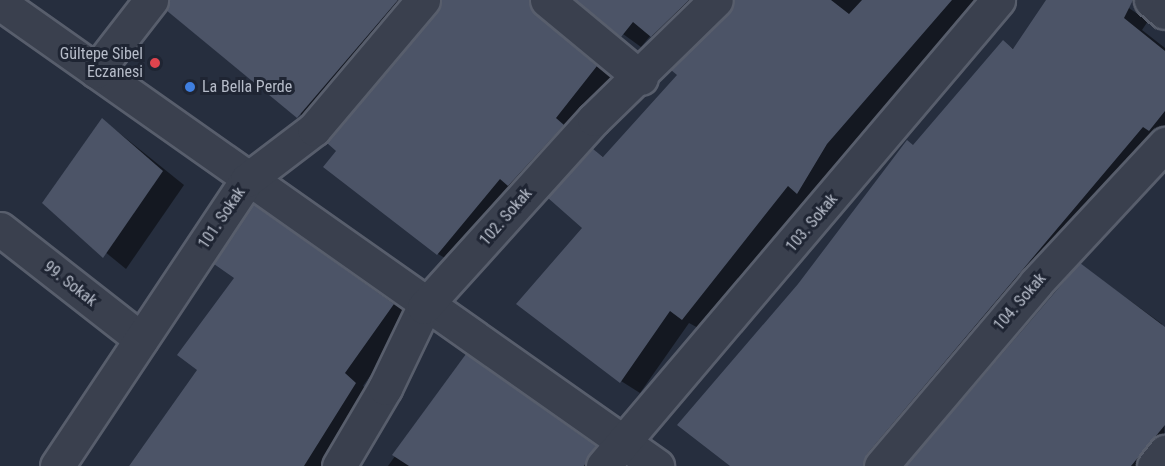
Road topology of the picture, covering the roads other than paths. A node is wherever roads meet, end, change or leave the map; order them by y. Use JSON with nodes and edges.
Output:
{"nodes":[{"id":1,"x":152,"y":0,"type":"edge"},
{"id":2,"x":423,"y":0,"type":"edge"},
{"id":3,"x":548,"y":0,"type":"edge"},
{"id":4,"x":716,"y":0,"type":"edge"},
{"id":5,"x":998,"y":0,"type":"edge"},
{"id":6,"x":1151,"y":0,"type":"edge"},
{"id":7,"x":0,"y":3,"type":"edge"},
{"id":8,"x":1165,"y":12,"type":"edge"},
{"id":9,"x":96,"y":71,"type":"junction"},
{"id":10,"x":641,"y":78,"type":"junction"},
{"id":11,"x":1165,"y":144,"type":"edge"},
{"id":12,"x":247,"y":180,"type":"junction"},
{"id":13,"x":0,"y":229,"type":"edge"},
{"id":14,"x":424,"y":307,"type":"junction"},
{"id":15,"x":141,"y":339,"type":"junction"},
{"id":16,"x":1165,"y":452,"type":"edge"},
{"id":17,"x":613,"y":454,"type":"edge"},
{"id":18,"x":57,"y":466,"type":"edge"},
{"id":19,"x":339,"y":466,"type":"edge"},
{"id":20,"x":657,"y":466,"type":"edge"},
{"id":21,"x":881,"y":466,"type":"edge"},
{"id":22,"x":1154,"y":466,"type":"edge"}],
"edges":[{"from":1,"to":9,"type":"street"},
{"from":2,"to":12,"type":"street","name":"101. Sokak"},
{"from":3,"to":10,"type":"street"},
{"from":4,"to":10,"type":"street","name":"102. Sokak"},
{"from":5,"to":17,"type":"street","name":"103. Sokak"},
{"from":6,"to":8,"type":"street"},
{"from":7,"to":9,"type":"street"},
{"from":9,"to":12,"type":"street"},
{"from":10,"to":14,"type":"street","name":"102. Sokak"},
{"from":11,"to":21,"type":"street","name":"104. Sokak"},
{"from":12,"to":14,"type":"street"},
{"from":12,"to":15,"type":"street","name":"101. Sokak"},
{"from":13,"to":15,"type":"street","name":"99. Sokak"},
{"from":14,"to":17,"type":"street"},
{"from":14,"to":19,"type":"street","name":"102. Sokak"},
{"from":15,"to":18,"type":"street","name":"101. Sokak"},
{"from":16,"to":22,"type":"street"},
{"from":17,"to":20,"type":"street"}]}
